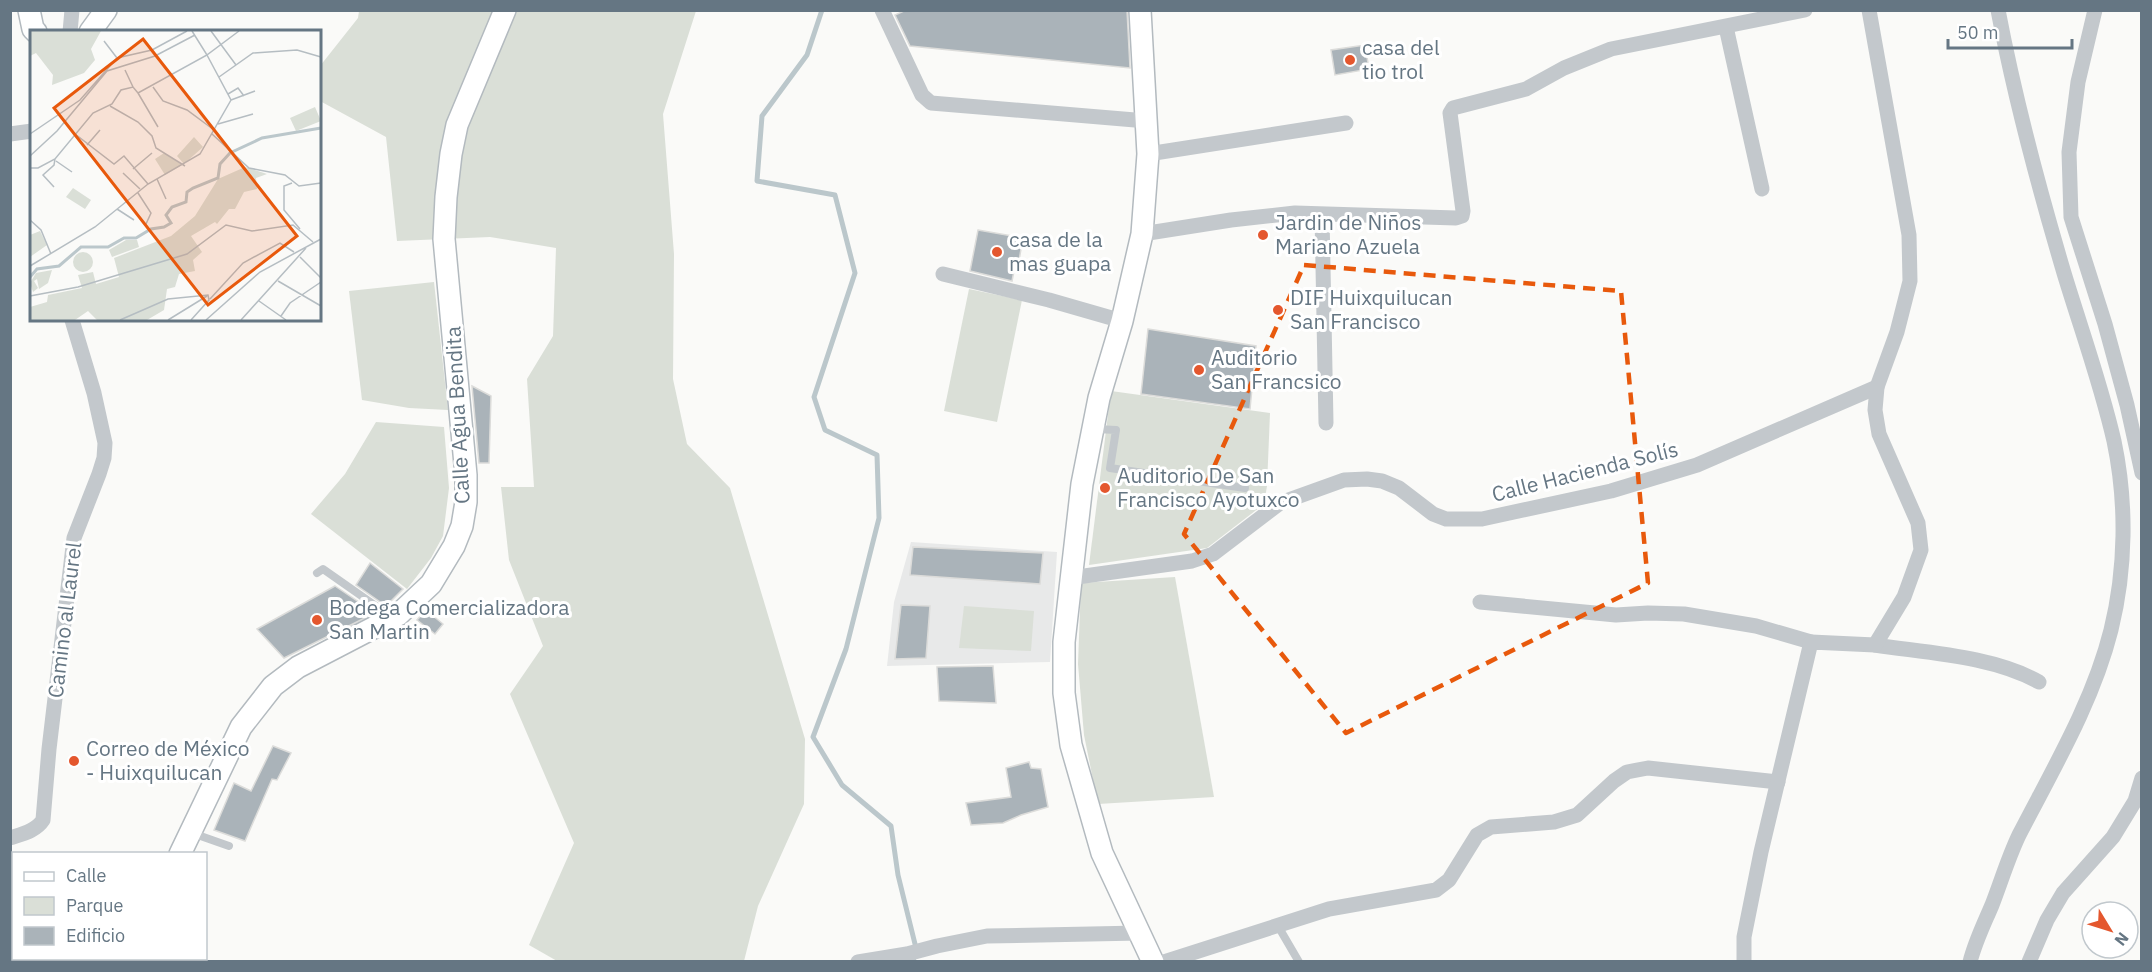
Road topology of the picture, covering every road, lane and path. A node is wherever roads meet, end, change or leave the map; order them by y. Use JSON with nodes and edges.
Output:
{"nodes":[{"id":1,"x":72,"y":10,"type":"edge"},
{"id":2,"x":105,"y":10,"type":"edge"},
{"id":3,"x":505,"y":10,"type":"edge"},
{"id":4,"x":882,"y":10,"type":"edge"},
{"id":5,"x":1140,"y":10,"type":"edge"},
{"id":6,"x":1804,"y":10,"type":"edge"},
{"id":7,"x":1869,"y":10,"type":"edge"},
{"id":8,"x":1998,"y":10,"type":"edge"},
{"id":9,"x":2096,"y":10,"type":"edge"},
{"id":10,"x":1726,"y":27,"type":"junction"},
{"id":11,"x":70,"y":30,"type":"edge"},
{"id":12,"x":91,"y":30,"type":"edge"},
{"id":13,"x":1147,"y":121,"type":"junction"},
{"id":14,"x":1346,"y":123,"type":"dead end"},
{"id":15,"x":30,"y":131,"type":"edge"},
{"id":16,"x":10,"y":134,"type":"edge"},
{"id":17,"x":1148,"y":154,"type":"junction"},
{"id":18,"x":1762,"y":189,"type":"dead end"},
{"id":19,"x":1322,"y":215,"type":"junction"},
{"id":20,"x":1142,"y":234,"type":"junction"},
{"id":21,"x":943,"y":274,"type":"dead end"},
{"id":22,"x":72,"y":321,"type":"edge"},
{"id":23,"x":1122,"y":321,"type":"junction"},
{"id":24,"x":1877,"y":387,"type":"junction"},
{"id":25,"x":1326,"y":423,"type":"dead end"},
{"id":26,"x":1093,"y":429,"type":"junction"},
{"id":27,"x":2142,"y":473,"type":"edge"},
{"id":28,"x":1245,"y":488,"type":"dead end"},
{"id":29,"x":317,"y":573,"type":"dead end"},
{"id":30,"x":1070,"y":578,"type":"junction"},
{"id":31,"x":1480,"y":602,"type":"dead end"},
{"id":32,"x":383,"y":611,"type":"dead end"},
{"id":33,"x":1810,"y":642,"type":"junction"},
{"id":34,"x":1875,"y":645,"type":"junction"},
{"id":35,"x":2039,"y":682,"type":"dead end"},
{"id":36,"x":2142,"y":778,"type":"edge"},
{"id":37,"x":1778,"y":782,"type":"junction"},
{"id":38,"x":190,"y":832,"type":"junction"},
{"id":39,"x":10,"y":838,"type":"edge"},
{"id":40,"x":229,"y":846,"type":"dead end"},
{"id":41,"x":181,"y":852,"type":"edge"},
{"id":42,"x":1278,"y":926,"type":"junction"},
{"id":43,"x":1140,"y":933,"type":"junction"},
{"id":44,"x":858,"y":962,"type":"edge"},
{"id":45,"x":1153,"y":962,"type":"edge"},
{"id":46,"x":1164,"y":962,"type":"edge"},
{"id":47,"x":1299,"y":962,"type":"edge"},
{"id":48,"x":1744,"y":962,"type":"edge"},
{"id":49,"x":1970,"y":962,"type":"edge"},
{"id":50,"x":2029,"y":962,"type":"edge"}],
"edges":[{"from":1,"to":11,"type":"street"},
{"from":2,"to":12,"type":"main road"},
{"from":3,"to":38,"type":"main road","name":"Calle Agua Bendita"},
{"from":4,"to":13,"type":"street"},
{"from":5,"to":13,"type":"main road"},
{"from":6,"to":10,"type":"street"},
{"from":7,"to":24,"type":"street"},
{"from":8,"to":49,"type":"street"},
{"from":9,"to":27,"type":"street"},
{"from":10,"to":18,"type":"street"},
{"from":10,"to":19,"type":"street"},
{"from":13,"to":17,"type":"main road"},
{"from":14,"to":17,"type":"street"},
{"from":15,"to":16,"type":"street"},
{"from":17,"to":20,"type":"main road"},
{"from":19,"to":20,"type":"street"},
{"from":19,"to":25,"type":"street"},
{"from":20,"to":23,"type":"main road"},
{"from":21,"to":23,"type":"street"},
{"from":22,"to":39,"type":"street","name":"Camino al Laurel"},
{"from":23,"to":26,"type":"main road"},
{"from":24,"to":30,"type":"street","name":"Calle Hacienda Solís"},
{"from":24,"to":34,"type":"street"},
{"from":26,"to":28,"type":"lane"},
{"from":26,"to":30,"type":"main road"},
{"from":29,"to":32,"type":"lane"},
{"from":30,"to":43,"type":"main road"},
{"from":31,"to":33,"type":"street"},
{"from":33,"to":34,"type":"street"},
{"from":33,"to":37,"type":"street"},
{"from":34,"to":35,"type":"street"},
{"from":36,"to":50,"type":"street"},
{"from":37,"to":42,"type":"street"},
{"from":37,"to":48,"type":"street"},
{"from":38,"to":40,"type":"lane"},
{"from":38,"to":41,"type":"main road","name":"Calle Agua Bendita"},
{"from":42,"to":46,"type":"street"},
{"from":42,"to":47,"type":"lane"},
{"from":43,"to":44,"type":"street"},
{"from":43,"to":45,"type":"main road"}]}
